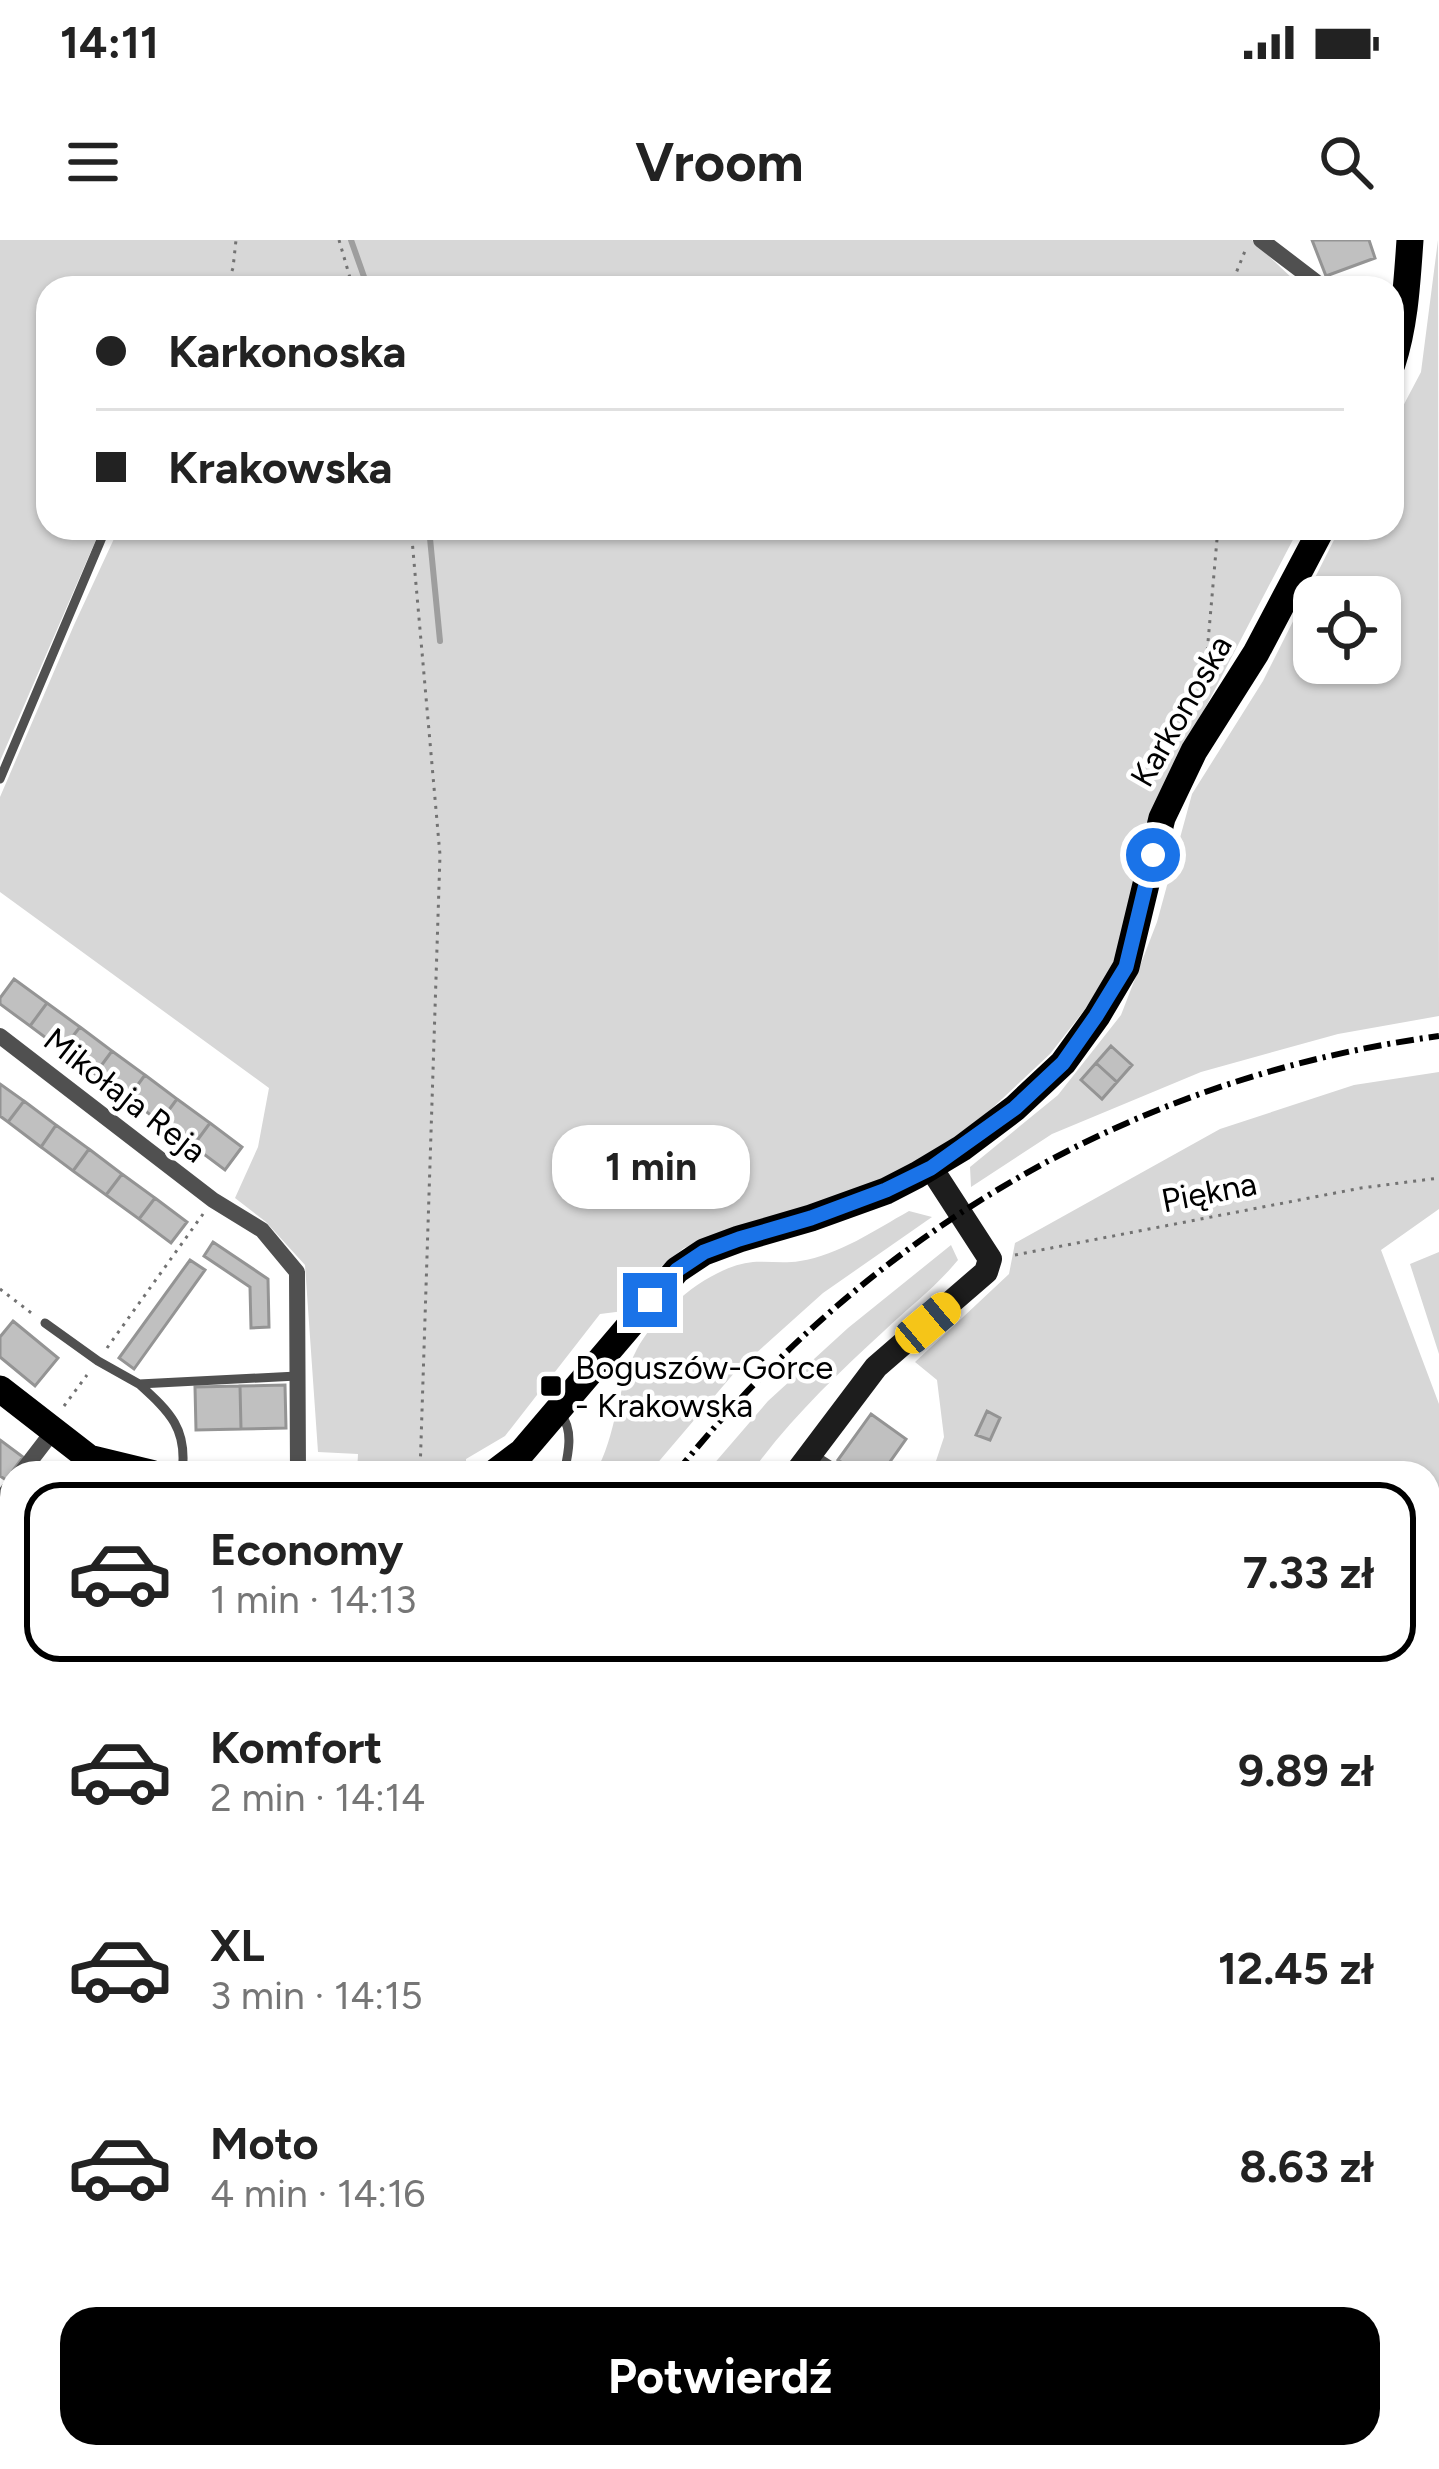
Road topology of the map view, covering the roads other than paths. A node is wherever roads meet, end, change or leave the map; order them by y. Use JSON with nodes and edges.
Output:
{"nodes":[{"id":1,"x":1262,"y":240,"type":"edge"},
{"id":2,"x":1410,"y":240,"type":"edge"},
{"id":3,"x":1308,"y":276,"type":"edge"},
{"id":4,"x":1404,"y":302,"type":"edge"},
{"id":5,"x":101,"y":540,"type":"edge"},
{"id":6,"x":1316,"y":540,"type":"edge"},
{"id":7,"x":0,"y":779,"type":"edge"},
{"id":8,"x":0,"y":1036,"type":"edge"},
{"id":9,"x":940,"y":1162,"type":"junction"},
{"id":10,"x":45,"y":1323,"type":"road end"},
{"id":11,"x":297,"y":1376,"type":"junction"},
{"id":12,"x":139,"y":1384,"type":"junction"},
{"id":13,"x":0,"y":1388,"type":"edge"},
{"id":14,"x":556,"y":1411,"type":"junction"},
{"id":15,"x":51,"y":1428,"type":"junction"},
{"id":16,"x":29,"y":1461,"type":"edge"},
{"id":17,"x":99,"y":1461,"type":"edge"},
{"id":18,"x":183,"y":1461,"type":"edge"},
{"id":19,"x":298,"y":1461,"type":"edge"},
{"id":20,"x":510,"y":1461,"type":"edge"},
{"id":21,"x":566,"y":1461,"type":"edge"},
{"id":22,"x":805,"y":1461,"type":"edge"}],
"edges":[{"from":1,"to":3,"type":"street"},
{"from":2,"to":4,"type":"main road"},
{"from":5,"to":7,"type":"lane"},
{"from":6,"to":9,"type":"main road","name":"Karkonoska"},
{"from":8,"to":11,"type":"street","name":"Mikołaja Reja"},
{"from":9,"to":14,"type":"main road","name":"Karkonoska"},
{"from":9,"to":22,"type":"street"},
{"from":10,"to":12,"type":"lane"},
{"from":11,"to":12,"type":"lane"},
{"from":11,"to":19,"type":"street","name":"Mikołaja Reja"},
{"from":12,"to":18,"type":"lane"},
{"from":13,"to":15,"type":"main road"},
{"from":14,"to":20,"type":"main road","name":"Karkonoska"},
{"from":14,"to":21,"type":"lane"},
{"from":15,"to":16,"type":"street"},
{"from":15,"to":17,"type":"main road"}]}
